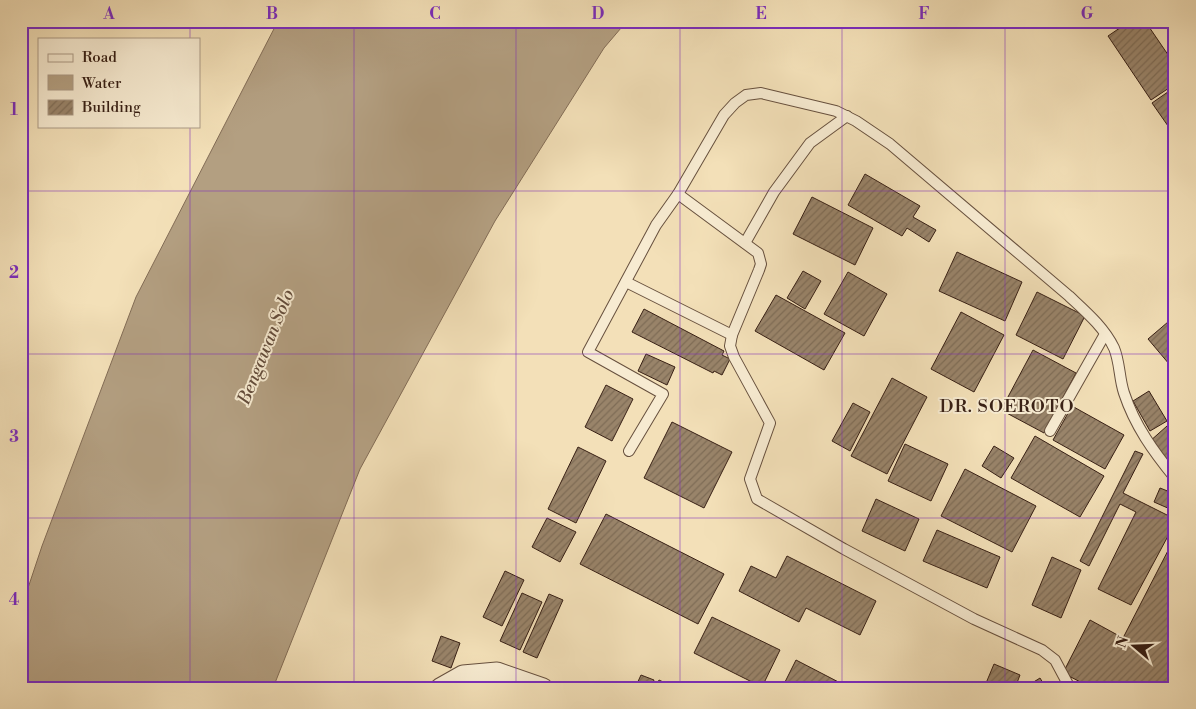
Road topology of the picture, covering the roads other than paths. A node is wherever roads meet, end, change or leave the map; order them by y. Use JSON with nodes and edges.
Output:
{"nodes":[{"id":1,"x":847,"y":116,"type":"junction"},
{"id":2,"x":678,"y":194,"type":"junction"},
{"id":3,"x":745,"y":243,"type":"junction"},
{"id":4,"x":626,"y":282,"type":"junction"},
{"id":5,"x":1105,"y":334,"type":"junction"},
{"id":6,"x":732,"y":335,"type":"junction"},
{"id":7,"x":1050,"y":431,"type":"dead end"},
{"id":8,"x":629,"y":451,"type":"dead end"},
{"id":9,"x":1175,"y":478,"type":"edge"},
{"id":10,"x":440,"y":688,"type":"edge"},
{"id":11,"x":543,"y":688,"type":"edge"},
{"id":12,"x":1070,"y":688,"type":"edge"}],
"edges":[{"from":1,"to":2,"type":"lane"},
{"from":1,"to":3,"type":"lane"},
{"from":1,"to":5,"type":"lane"},
{"from":2,"to":3,"type":"lane"},
{"from":2,"to":4,"type":"lane"},
{"from":3,"to":6,"type":"lane"},
{"from":4,"to":6,"type":"lane"},
{"from":4,"to":8,"type":"lane"},
{"from":5,"to":7,"type":"lane"},
{"from":5,"to":9,"type":"lane"},
{"from":6,"to":12,"type":"lane"},
{"from":10,"to":11,"type":"street"}]}
